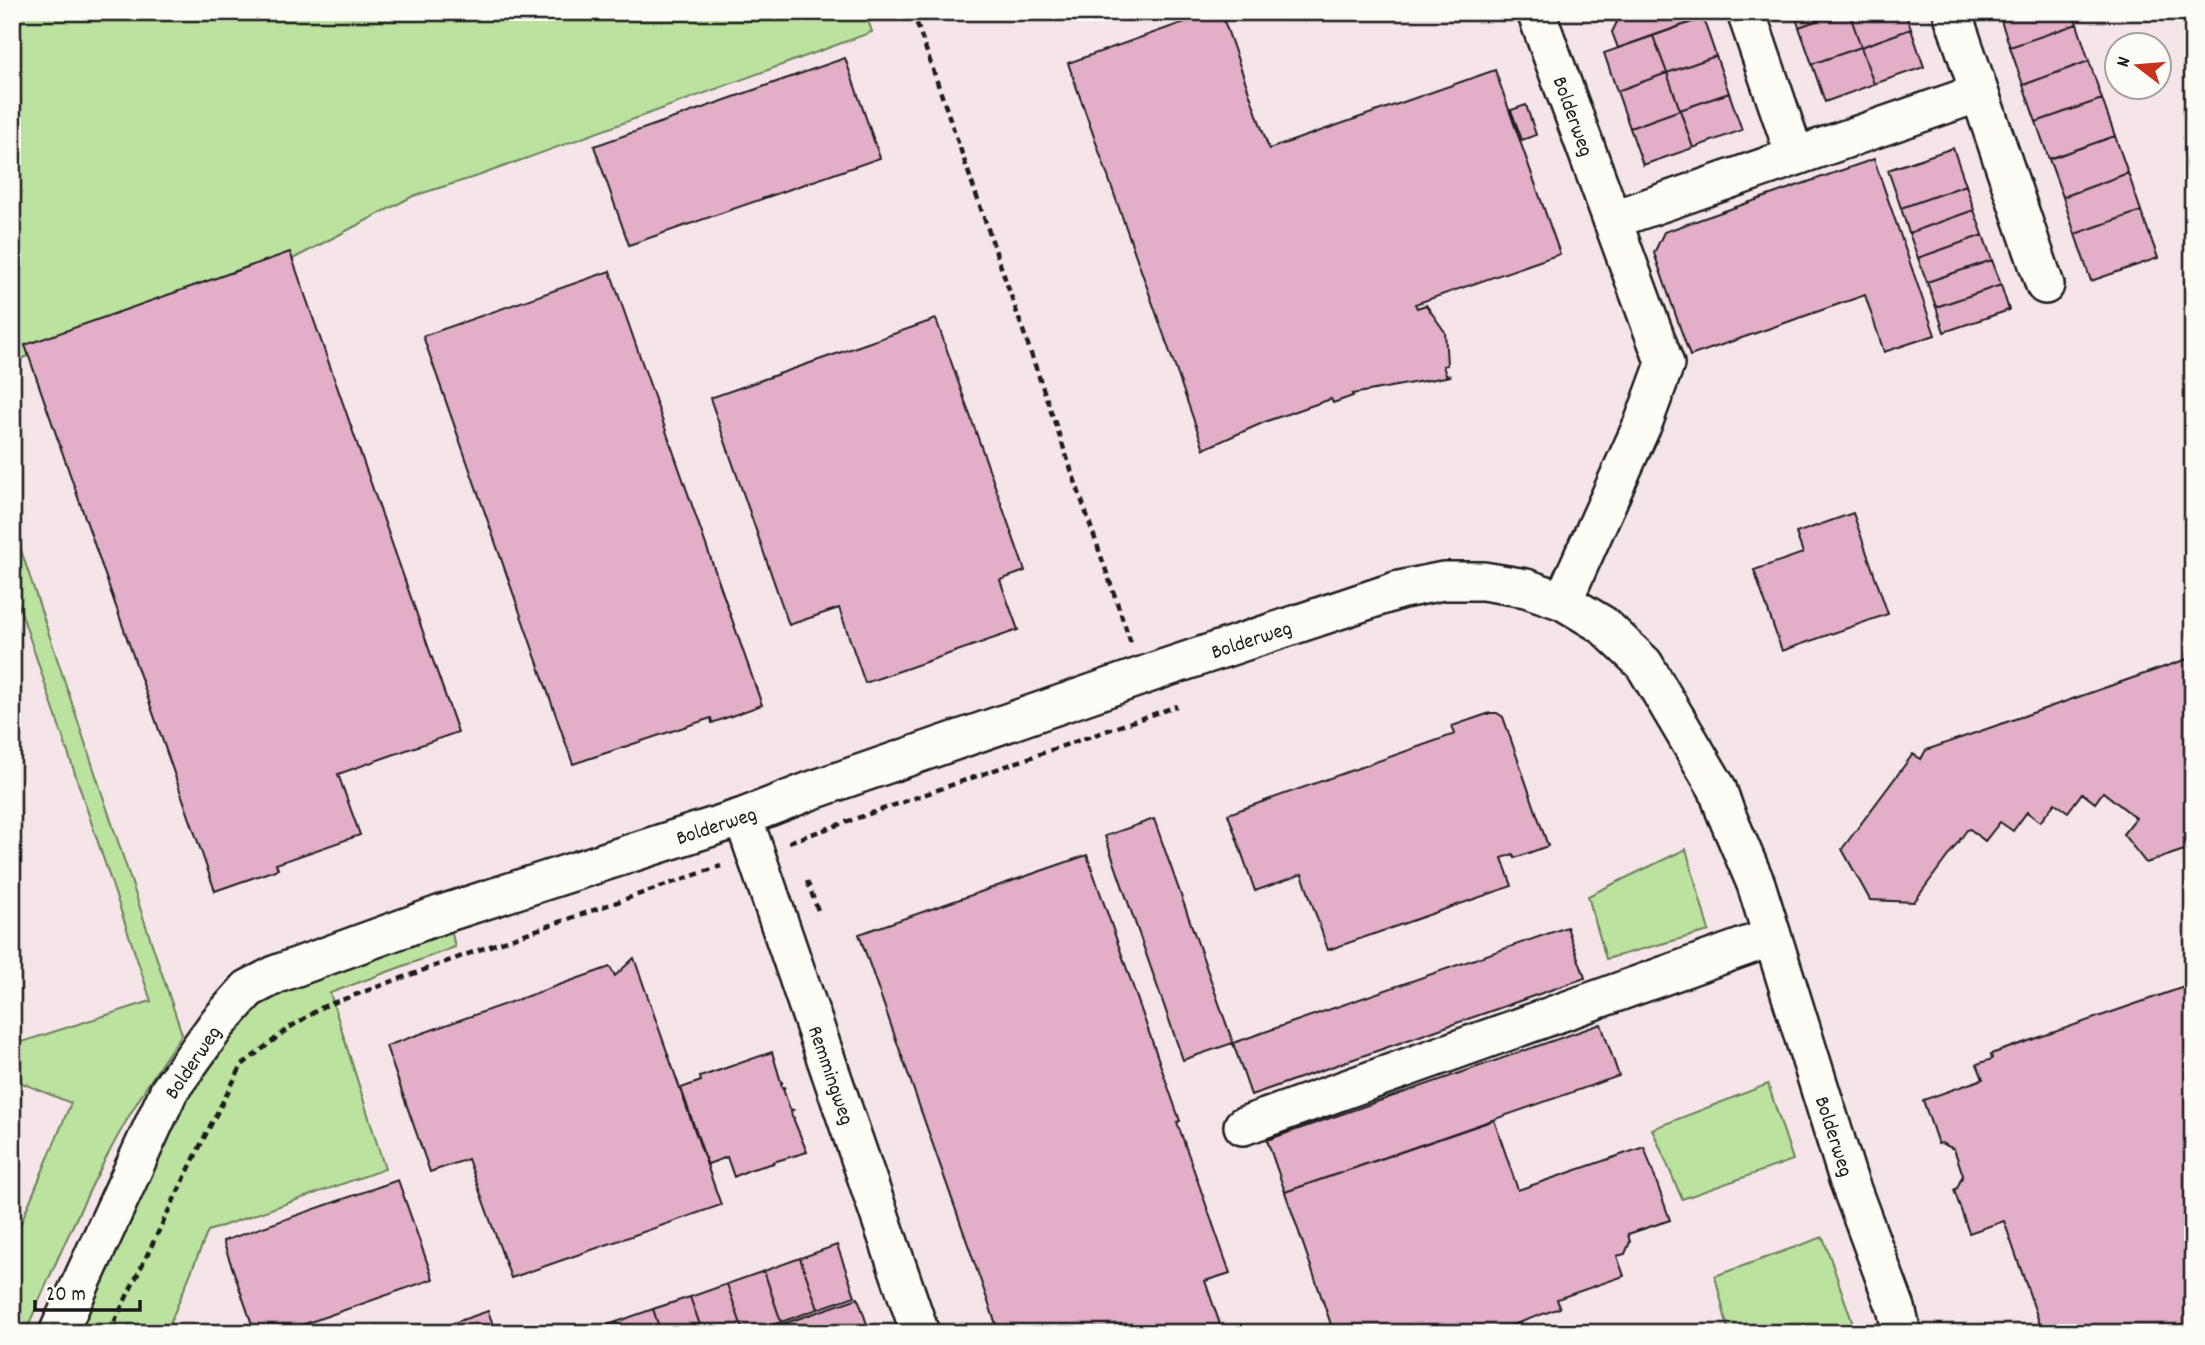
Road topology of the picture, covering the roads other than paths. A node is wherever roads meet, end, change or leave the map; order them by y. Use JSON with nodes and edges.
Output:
{"nodes":[{"id":1,"x":1536,"y":12,"type":"edge"},
{"id":2,"x":1746,"y":12,"type":"edge"},
{"id":3,"x":1952,"y":12,"type":"edge"},
{"id":4,"x":1979,"y":93,"type":"junction"},
{"id":5,"x":1795,"y":156,"type":"junction"},
{"id":6,"x":1612,"y":220,"type":"junction"},
{"id":7,"x":2045,"y":285,"type":"dead end"},
{"id":8,"x":1563,"y":601,"type":"junction"},
{"id":9,"x":744,"y":817,"type":"junction"},
{"id":10,"x":1772,"y":937,"type":"junction"},
{"id":11,"x":1243,"y":1126,"type":"dead end"},
{"id":12,"x":58,"y":1333,"type":"edge"},
{"id":13,"x":920,"y":1333,"type":"edge"},
{"id":14,"x":1902,"y":1333,"type":"edge"}],
"edges":[{"from":1,"to":6,"type":"street","name":"Bolderweg"},
{"from":2,"to":5,"type":"street"},
{"from":3,"to":4,"type":"street"},
{"from":4,"to":5,"type":"street"},
{"from":4,"to":7,"type":"street"},
{"from":5,"to":6,"type":"street"},
{"from":6,"to":8,"type":"street","name":"Bolderweg"},
{"from":8,"to":9,"type":"street","name":"Bolderweg"},
{"from":8,"to":10,"type":"street","name":"Bolderweg"},
{"from":9,"to":12,"type":"street","name":"Bolderweg"},
{"from":9,"to":13,"type":"street","name":"Remmingweg"},
{"from":10,"to":11,"type":"street"},
{"from":10,"to":14,"type":"street","name":"Bolderweg"}]}
